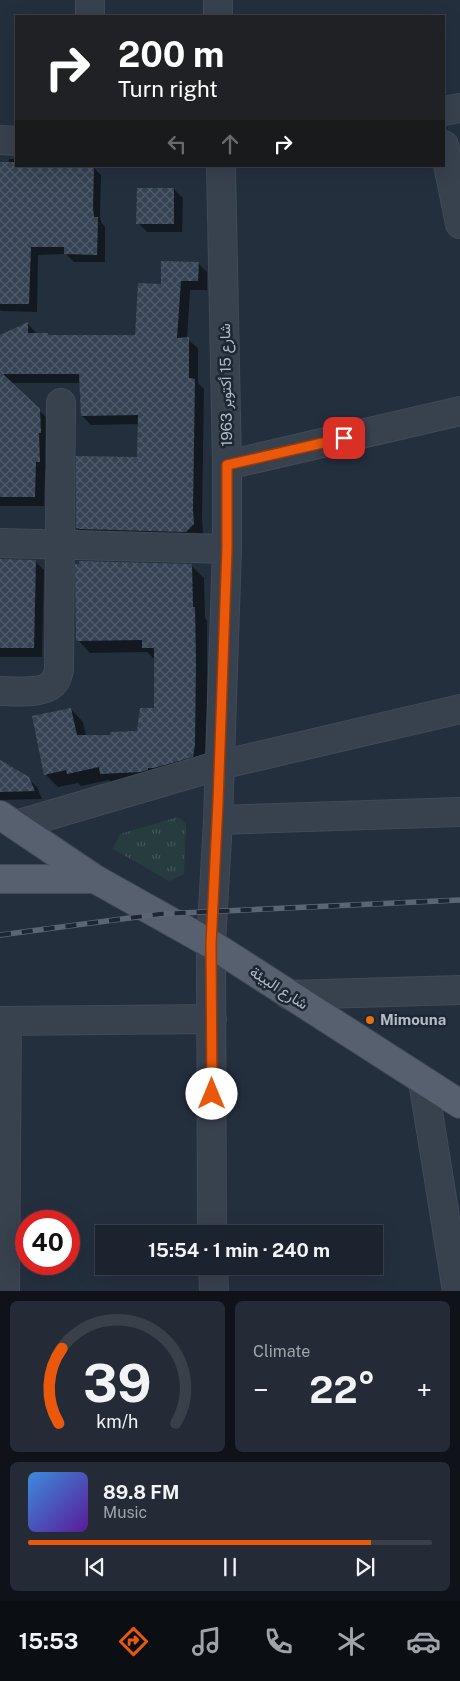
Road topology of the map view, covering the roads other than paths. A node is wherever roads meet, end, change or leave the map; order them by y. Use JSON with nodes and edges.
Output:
{"nodes":[{"id":1,"x":90,"y":0,"type":"edge"},
{"id":2,"x":90,"y":15,"type":"edge"},
{"id":3,"x":460,"y":108,"type":"edge"},
{"id":4,"x":445,"y":111,"type":"edge"},
{"id":5,"x":0,"y":140,"type":"edge"},
{"id":6,"x":15,"y":141,"type":"edge"},
{"id":7,"x":445,"y":150,"type":"edge"},
{"id":8,"x":221,"y":167,"type":"edge"},
{"id":9,"x":460,"y":224,"type":"edge"},
{"id":10,"x":61,"y":403,"type":"dead end"},
{"id":11,"x":460,"y":411,"type":"edge"},
{"id":12,"x":227,"y":465,"type":"junction"},
{"id":13,"x":0,"y":542,"type":"edge"},
{"id":14,"x":60,"y":544,"type":"junction"},
{"id":15,"x":227,"y":548,"type":"junction"},
{"id":16,"x":0,"y":691,"type":"edge"},
{"id":17,"x":460,"y":709,"type":"edge"},
{"id":18,"x":220,"y":765,"type":"junction"},
{"id":19,"x":460,"y":812,"type":"edge"},
{"id":20,"x":218,"y":820,"type":"junction"},
{"id":21,"x":5,"y":824,"type":"edge"},
{"id":22,"x":0,"y":879,"type":"edge"},
{"id":23,"x":95,"y":880,"type":"junction"},
{"id":24,"x":211,"y":944,"type":"junction"},
{"id":25,"x":460,"y":990,"type":"edge"},
{"id":26,"x":289,"y":995,"type":"junction"},
{"id":27,"x":212,"y":1019,"type":"junction"},
{"id":28,"x":3,"y":1021,"type":"edge"},
{"id":29,"x":423,"y":1081,"type":"junction"},
{"id":30,"x":460,"y":1104,"type":"edge"},
{"id":31,"x":212,"y":1225,"type":"edge"},
{"id":32,"x":213,"y":1275,"type":"edge"},
{"id":33,"x":5,"y":1291,"type":"edge"},
{"id":34,"x":214,"y":1291,"type":"edge"},
{"id":35,"x":458,"y":1291,"type":"edge"}],
"edges":[{"from":1,"to":2,"type":"street"},
{"from":3,"to":4,"type":"street"},
{"from":5,"to":6,"type":"street"},
{"from":7,"to":9,"type":"street"},
{"from":8,"to":12,"type":"street","name":"شارع 15 أكتوبر 1963"},
{"from":10,"to":14,"type":"street"},
{"from":11,"to":12,"type":"street"},
{"from":12,"to":15,"type":"street","name":"شارع 15 أكتوبر 1963"},
{"from":13,"to":14,"type":"street"},
{"from":14,"to":15,"type":"street"},
{"from":14,"to":16,"type":"street"},
{"from":15,"to":18,"type":"street","name":"شارع 15 أكتوبر 1963"},
{"from":17,"to":18,"type":"street"},
{"from":18,"to":20,"type":"street","name":"شارع 15 أكتوبر 1963"},
{"from":18,"to":21,"type":"street"},
{"from":19,"to":20,"type":"street"},
{"from":20,"to":24,"type":"street","name":"شارع 15 أكتوبر 1963"},
{"from":21,"to":23,"type":"main road","name":"شارع البيئة"},
{"from":22,"to":23,"type":"main road","name":"شارع البيئة"},
{"from":23,"to":24,"type":"main road","name":"شارع البيئة"},
{"from":24,"to":26,"type":"main road","name":"شارع البيئة"},
{"from":24,"to":27,"type":"street","name":"شارع 15 أكتوبر 1963"},
{"from":25,"to":26,"type":"street"},
{"from":26,"to":29,"type":"main road","name":"شارع البيئة"},
{"from":27,"to":28,"type":"street"},
{"from":27,"to":31,"type":"street","name":"شارع 15 أكتوبر 1963"},
{"from":28,"to":33,"type":"street"},
{"from":29,"to":30,"type":"main road","name":"شارع البيئة"},
{"from":29,"to":35,"type":"street"},
{"from":32,"to":34,"type":"street"}]}
